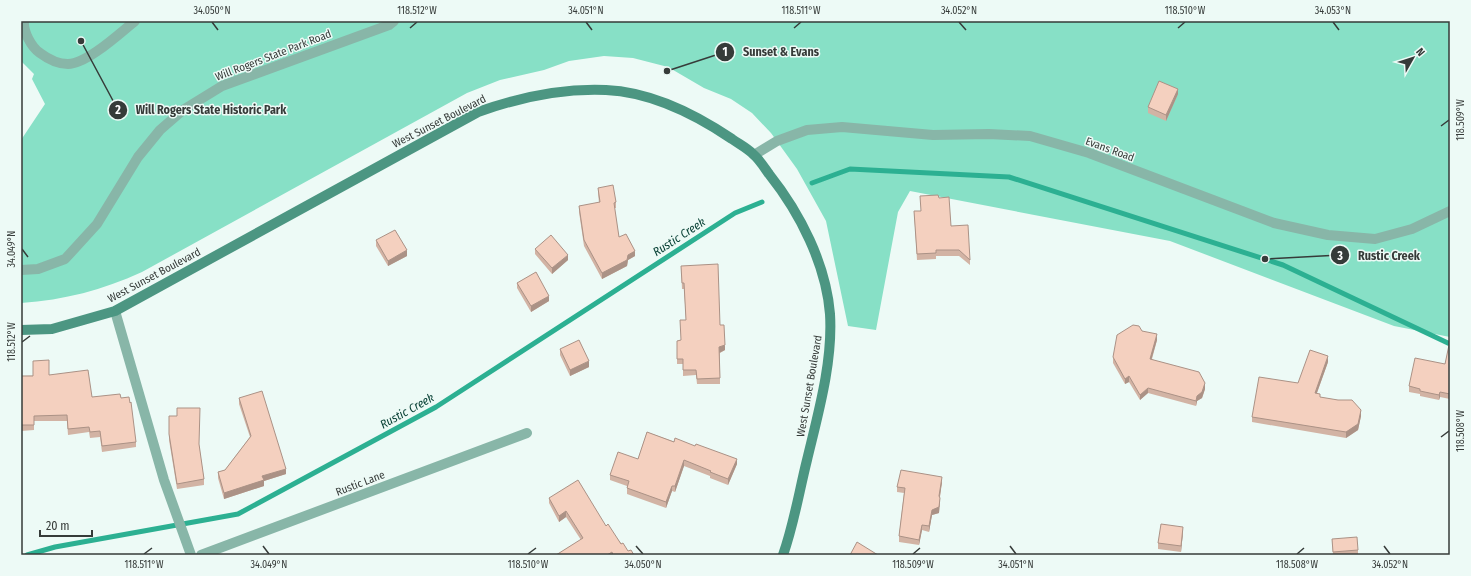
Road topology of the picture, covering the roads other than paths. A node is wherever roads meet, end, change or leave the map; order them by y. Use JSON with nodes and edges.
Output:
{"nodes":[{"id":1,"x":24,"y":21,"type":"edge"},
{"id":2,"x":135,"y":21,"type":"edge"},
{"id":3,"x":394,"y":21,"type":"edge"},
{"id":4,"x":754,"y":155,"type":"junction"},
{"id":5,"x":1450,"y":211,"type":"edge"},
{"id":6,"x":21,"y":270,"type":"edge"},
{"id":7,"x":115,"y":311,"type":"junction"},
{"id":8,"x":21,"y":330,"type":"edge"},
{"id":9,"x":527,"y":433,"type":"dead end"},
{"id":10,"x":191,"y":555,"type":"edge"},
{"id":11,"x":201,"y":555,"type":"edge"},
{"id":12,"x":783,"y":555,"type":"edge"}],
"edges":[{"from":1,"to":2,"type":"street"},
{"from":3,"to":6,"type":"street","name":"Will Rogers State Park Road"},
{"from":4,"to":5,"type":"street","name":"Evans Road"},
{"from":4,"to":7,"type":"main road","name":"West Sunset Boulevard"},
{"from":4,"to":12,"type":"main road","name":"West Sunset Boulevard"},
{"from":7,"to":8,"type":"main road","name":"West Sunset Boulevard"},
{"from":7,"to":10,"type":"street"},
{"from":9,"to":11,"type":"street","name":"Rustic Lane"}]}
